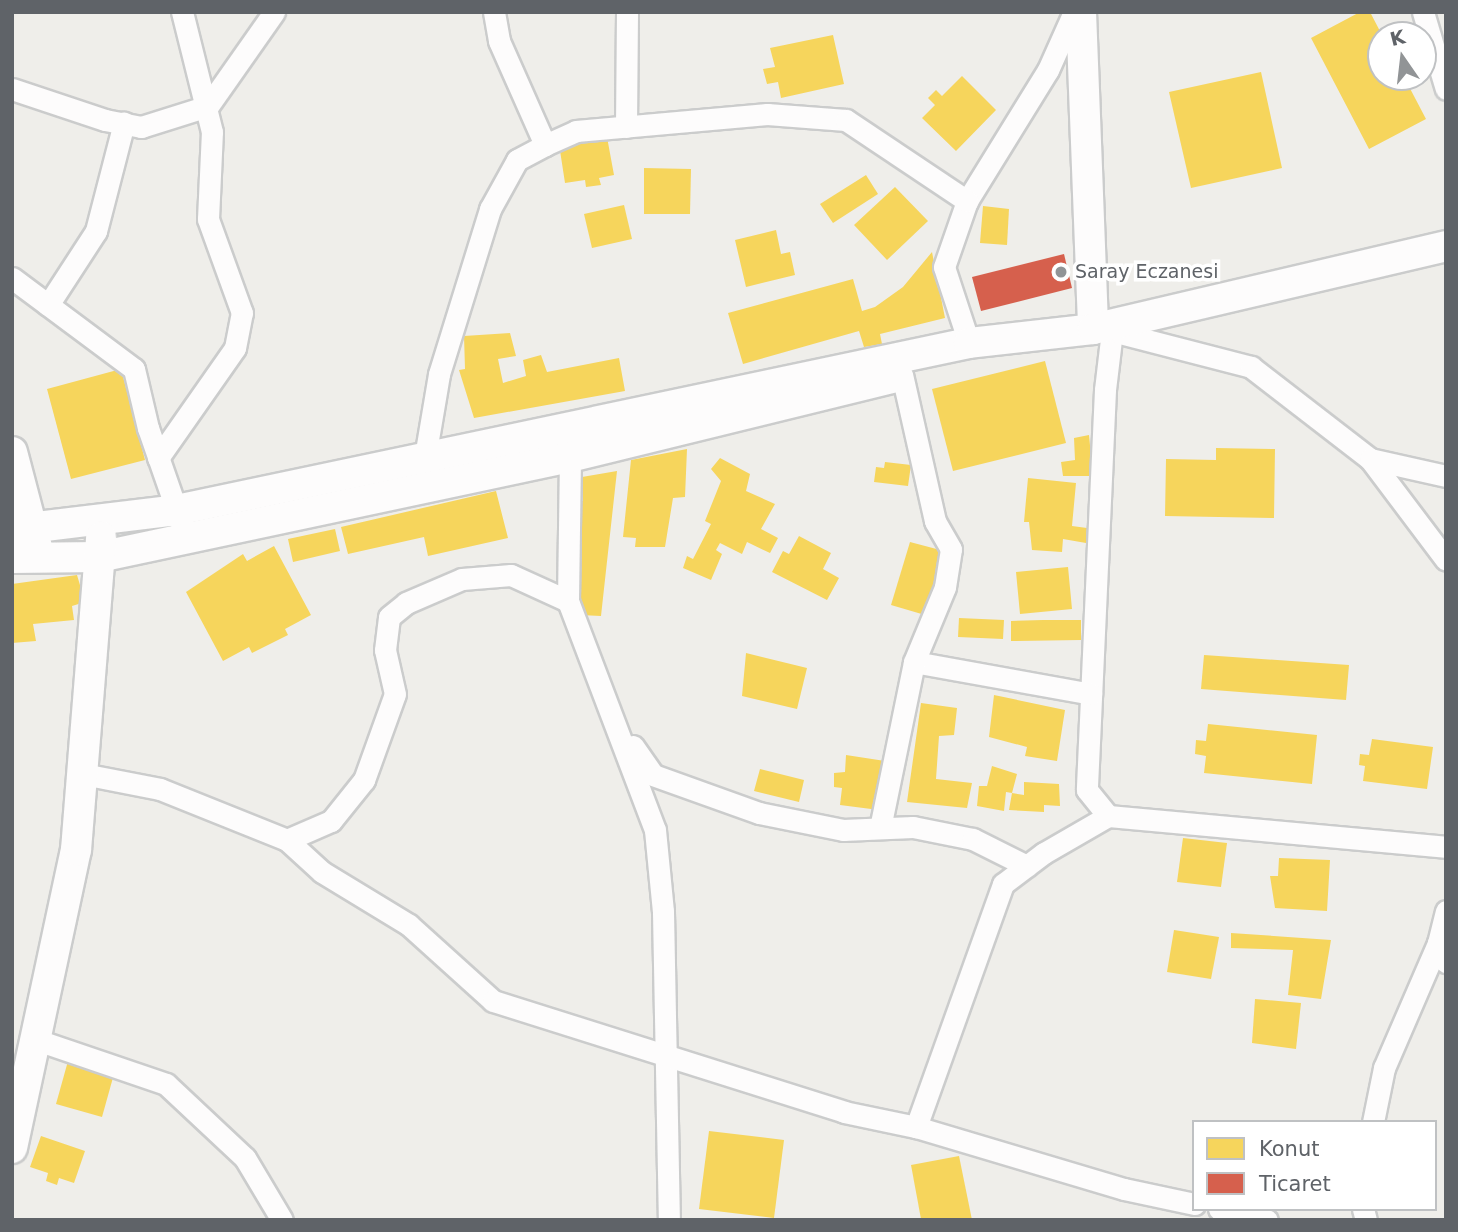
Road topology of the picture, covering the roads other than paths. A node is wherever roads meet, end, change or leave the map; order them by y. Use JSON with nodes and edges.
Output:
{"nodes":[{"id":1,"x":181,"y":12,"type":"edge"},
{"id":2,"x":274,"y":12,"type":"edge"},
{"id":3,"x":494,"y":12,"type":"edge"},
{"id":4,"x":627,"y":12,"type":"edge"},
{"id":5,"x":1074,"y":12,"type":"edge"},
{"id":6,"x":1081,"y":12,"type":"edge"},
{"id":7,"x":1423,"y":12,"type":"edge"},
{"id":8,"x":12,"y":89,"type":"edge"},
{"id":9,"x":1446,"y":89,"type":"edge"},
{"id":10,"x":208,"y":106,"type":"junction"},
{"id":11,"x":124,"y":124,"type":"junction"},
{"id":12,"x":626,"y":127,"type":"junction"},
{"id":13,"x":545,"y":145,"type":"junction"},
{"id":14,"x":967,"y":201,"type":"junction"},
{"id":15,"x":1446,"y":246,"type":"edge"},
{"id":16,"x":12,"y":278,"type":"edge"},
{"id":17,"x":48,"y":305,"type":"junction"},
{"id":18,"x":1102,"y":330,"type":"junction"},
{"id":19,"x":969,"y":344,"type":"junction"},
{"id":20,"x":902,"y":375,"type":"junction"},
{"id":21,"x":12,"y":452,"type":"edge"},
{"id":22,"x":425,"y":457,"type":"junction"},
{"id":23,"x":570,"y":457,"type":"junction"},
{"id":24,"x":158,"y":458,"type":"junction"},
{"id":25,"x":1370,"y":459,"type":"junction"},
{"id":26,"x":1446,"y":476,"type":"edge"},
{"id":27,"x":177,"y":510,"type":"junction"},
{"id":28,"x":103,"y":519,"type":"junction"},
{"id":29,"x":185,"y":538,"type":"junction"},
{"id":30,"x":24,"y":544,"type":"edge"},
{"id":31,"x":99,"y":557,"type":"junction"},
{"id":32,"x":1446,"y":560,"type":"edge"},
{"id":33,"x":568,"y":601,"type":"junction"},
{"id":34,"x":914,"y":662,"type":"junction"},
{"id":35,"x":1091,"y":694,"type":"junction"},
{"id":36,"x":615,"y":720,"type":"junction"},
{"id":37,"x":83,"y":774,"type":"junction"},
{"id":38,"x":1108,"y":816,"type":"junction"},
{"id":39,"x":880,"y":828,"type":"junction"},
{"id":40,"x":287,"y":840,"type":"junction"},
{"id":41,"x":1446,"y":847,"type":"edge"},
{"id":42,"x":1027,"y":866,"type":"junction"},
{"id":43,"x":1446,"y":911,"type":"edge"},
{"id":44,"x":1442,"y":952,"type":"edge"},
{"id":45,"x":37,"y":1040,"type":"junction"},
{"id":46,"x":665,"y":1054,"type":"junction"},
{"id":47,"x":1373,"y":1120,"type":"edge"},
{"id":48,"x":916,"y":1127,"type":"junction"},
{"id":49,"x":12,"y":1148,"type":"edge"},
{"id":50,"x":1192,"y":1204,"type":"edge"},
{"id":51,"x":1228,"y":1211,"type":"edge"},
{"id":52,"x":282,"y":1220,"type":"edge"},
{"id":53,"x":669,"y":1220,"type":"edge"},
{"id":54,"x":1267,"y":1220,"type":"edge"}],
"edges":[{"from":1,"to":10,"type":"street"},
{"from":2,"to":10,"type":"street"},
{"from":3,"to":13,"type":"street"},
{"from":4,"to":12,"type":"street"},
{"from":5,"to":14,"type":"street"},
{"from":6,"to":18,"type":"street"},
{"from":7,"to":9,"type":"street"},
{"from":8,"to":11,"type":"street"},
{"from":10,"to":11,"type":"street"},
{"from":10,"to":24,"type":"street"},
{"from":11,"to":17,"type":"street"},
{"from":12,"to":13,"type":"street"},
{"from":12,"to":14,"type":"street"},
{"from":13,"to":22,"type":"street"},
{"from":14,"to":19,"type":"street"},
{"from":15,"to":18,"type":"street"},
{"from":16,"to":17,"type":"street"},
{"from":17,"to":24,"type":"street"},
{"from":18,"to":19,"type":"street"},
{"from":18,"to":25,"type":"street"},
{"from":18,"to":35,"type":"street"},
{"from":19,"to":20,"type":"street"},
{"from":19,"to":22,"type":"street"},
{"from":20,"to":23,"type":"street"},
{"from":20,"to":34,"type":"street"},
{"from":21,"to":30,"type":"street"},
{"from":22,"to":27,"type":"street"},
{"from":23,"to":29,"type":"street"},
{"from":23,"to":33,"type":"street"},
{"from":24,"to":27,"type":"street"},
{"from":25,"to":26,"type":"street"},
{"from":25,"to":32,"type":"street"},
{"from":27,"to":28,"type":"street"},
{"from":27,"to":29,"type":"street"},
{"from":28,"to":30,"type":"street"},
{"from":28,"to":31,"type":"street"},
{"from":29,"to":31,"type":"street"},
{"from":30,"to":31,"type":"street"},
{"from":31,"to":37,"type":"street"},
{"from":33,"to":36,"type":"street"},
{"from":33,"to":40,"type":"street"},
{"from":34,"to":35,"type":"street"},
{"from":34,"to":39,"type":"street"},
{"from":35,"to":38,"type":"street"},
{"from":36,"to":39,"type":"street"},
{"from":36,"to":46,"type":"street"},
{"from":37,"to":40,"type":"street"},
{"from":37,"to":45,"type":"street"},
{"from":38,"to":41,"type":"street"},
{"from":38,"to":42,"type":"street"},
{"from":39,"to":42,"type":"street"},
{"from":40,"to":46,"type":"street"},
{"from":42,"to":48,"type":"street"},
{"from":43,"to":44,"type":"street"},
{"from":44,"to":47,"type":"street"},
{"from":45,"to":49,"type":"street"},
{"from":45,"to":52,"type":"street"},
{"from":46,"to":48,"type":"street"},
{"from":46,"to":53,"type":"street"},
{"from":48,"to":50,"type":"street"},
{"from":51,"to":54,"type":"street"}]}
